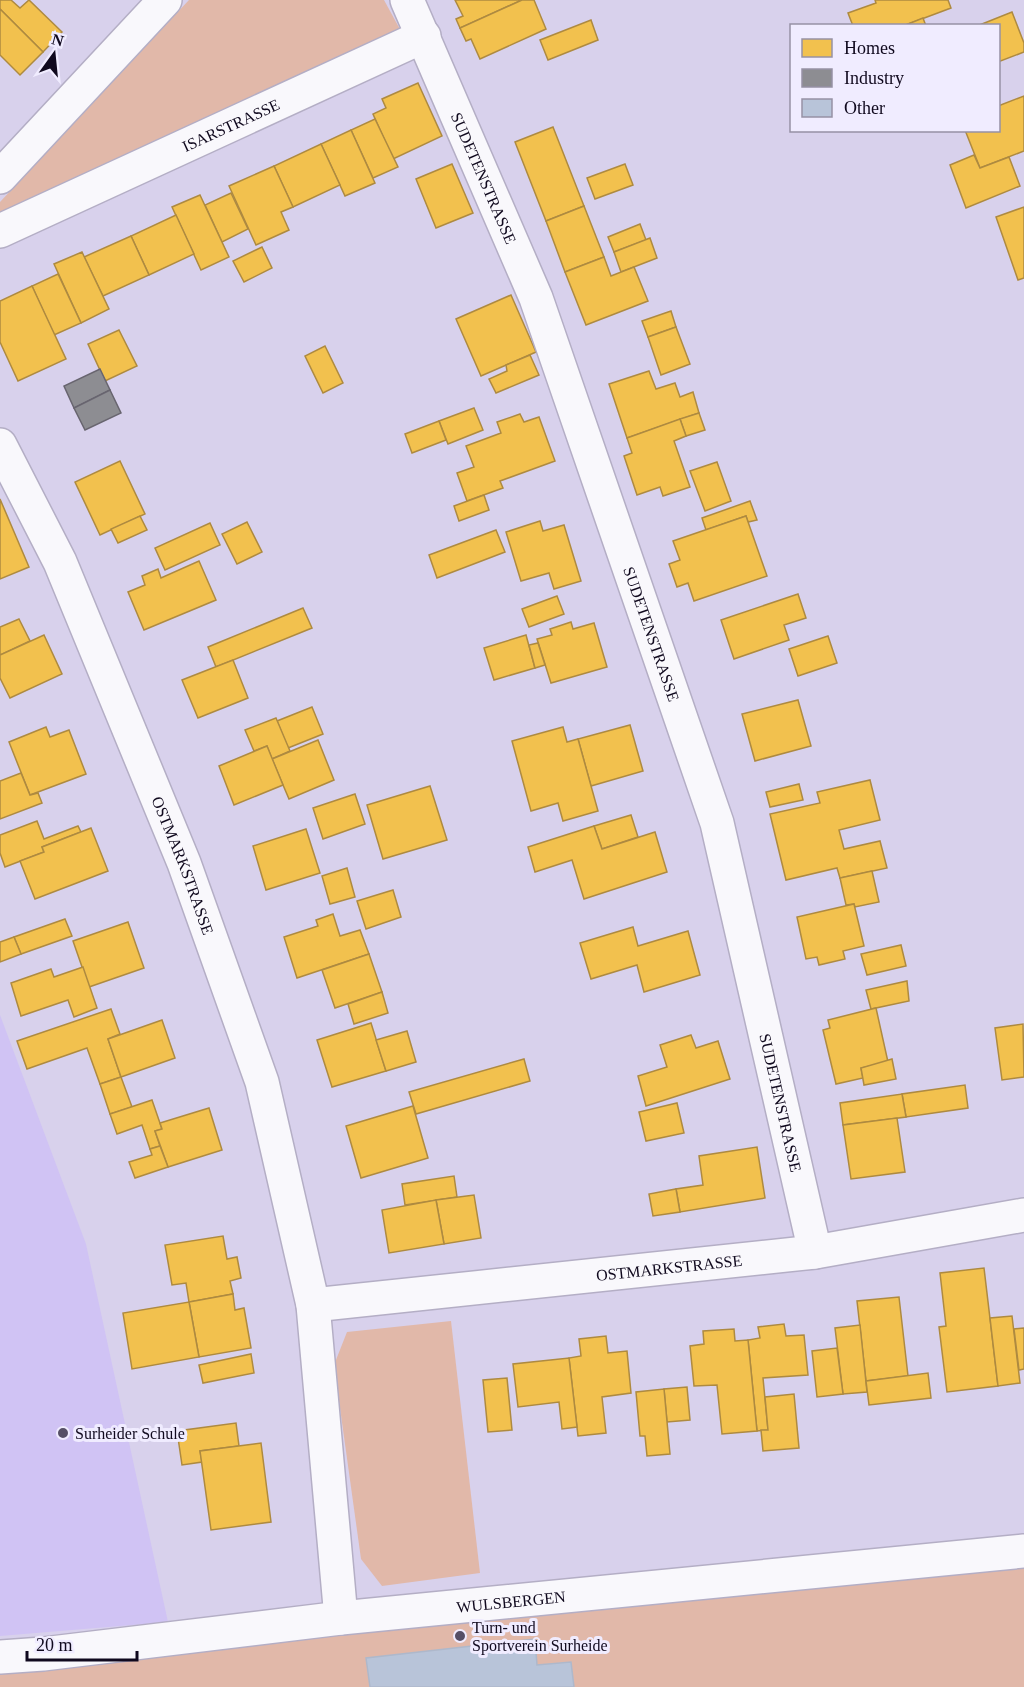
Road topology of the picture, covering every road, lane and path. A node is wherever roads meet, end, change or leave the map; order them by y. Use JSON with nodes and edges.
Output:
{"nodes":[{"id":1,"x":165,"y":0,"type":"edge"},
{"id":2,"x":407,"y":0,"type":"edge"},
{"id":3,"x":424,"y":36,"type":"junction"},
{"id":4,"x":0,"y":177,"type":"edge"},
{"id":5,"x":0,"y":231,"type":"edge"},
{"id":6,"x":0,"y":445,"type":"edge"},
{"id":7,"x":1024,"y":1215,"type":"edge"},
{"id":8,"x":814,"y":1252,"type":"junction"},
{"id":9,"x":313,"y":1305,"type":"junction"},
{"id":10,"x":1024,"y":1551,"type":"edge"},
{"id":11,"x":340,"y":1618,"type":"junction"},
{"id":12,"x":0,"y":1658,"type":"edge"}],
"edges":[{"from":1,"to":4,"type":"street"},
{"from":2,"to":3,"type":"street"},
{"from":3,"to":5,"type":"street","name":"ISARSTRASSE"},
{"from":3,"to":8,"type":"street","name":"SUDETENSTRASSE"},
{"from":6,"to":9,"type":"street","name":"OSTMARKSTRASSE"},
{"from":7,"to":8,"type":"street","name":"OSTMARKSTRASSE"},
{"from":8,"to":9,"type":"street","name":"OSTMARKSTRASSE"},
{"from":9,"to":11,"type":"street","name":"OSTMARKSTRASSE"},
{"from":10,"to":11,"type":"street","name":"WULSBERGEN"},
{"from":11,"to":12,"type":"street","name":"WULSBERGEN"}]}
